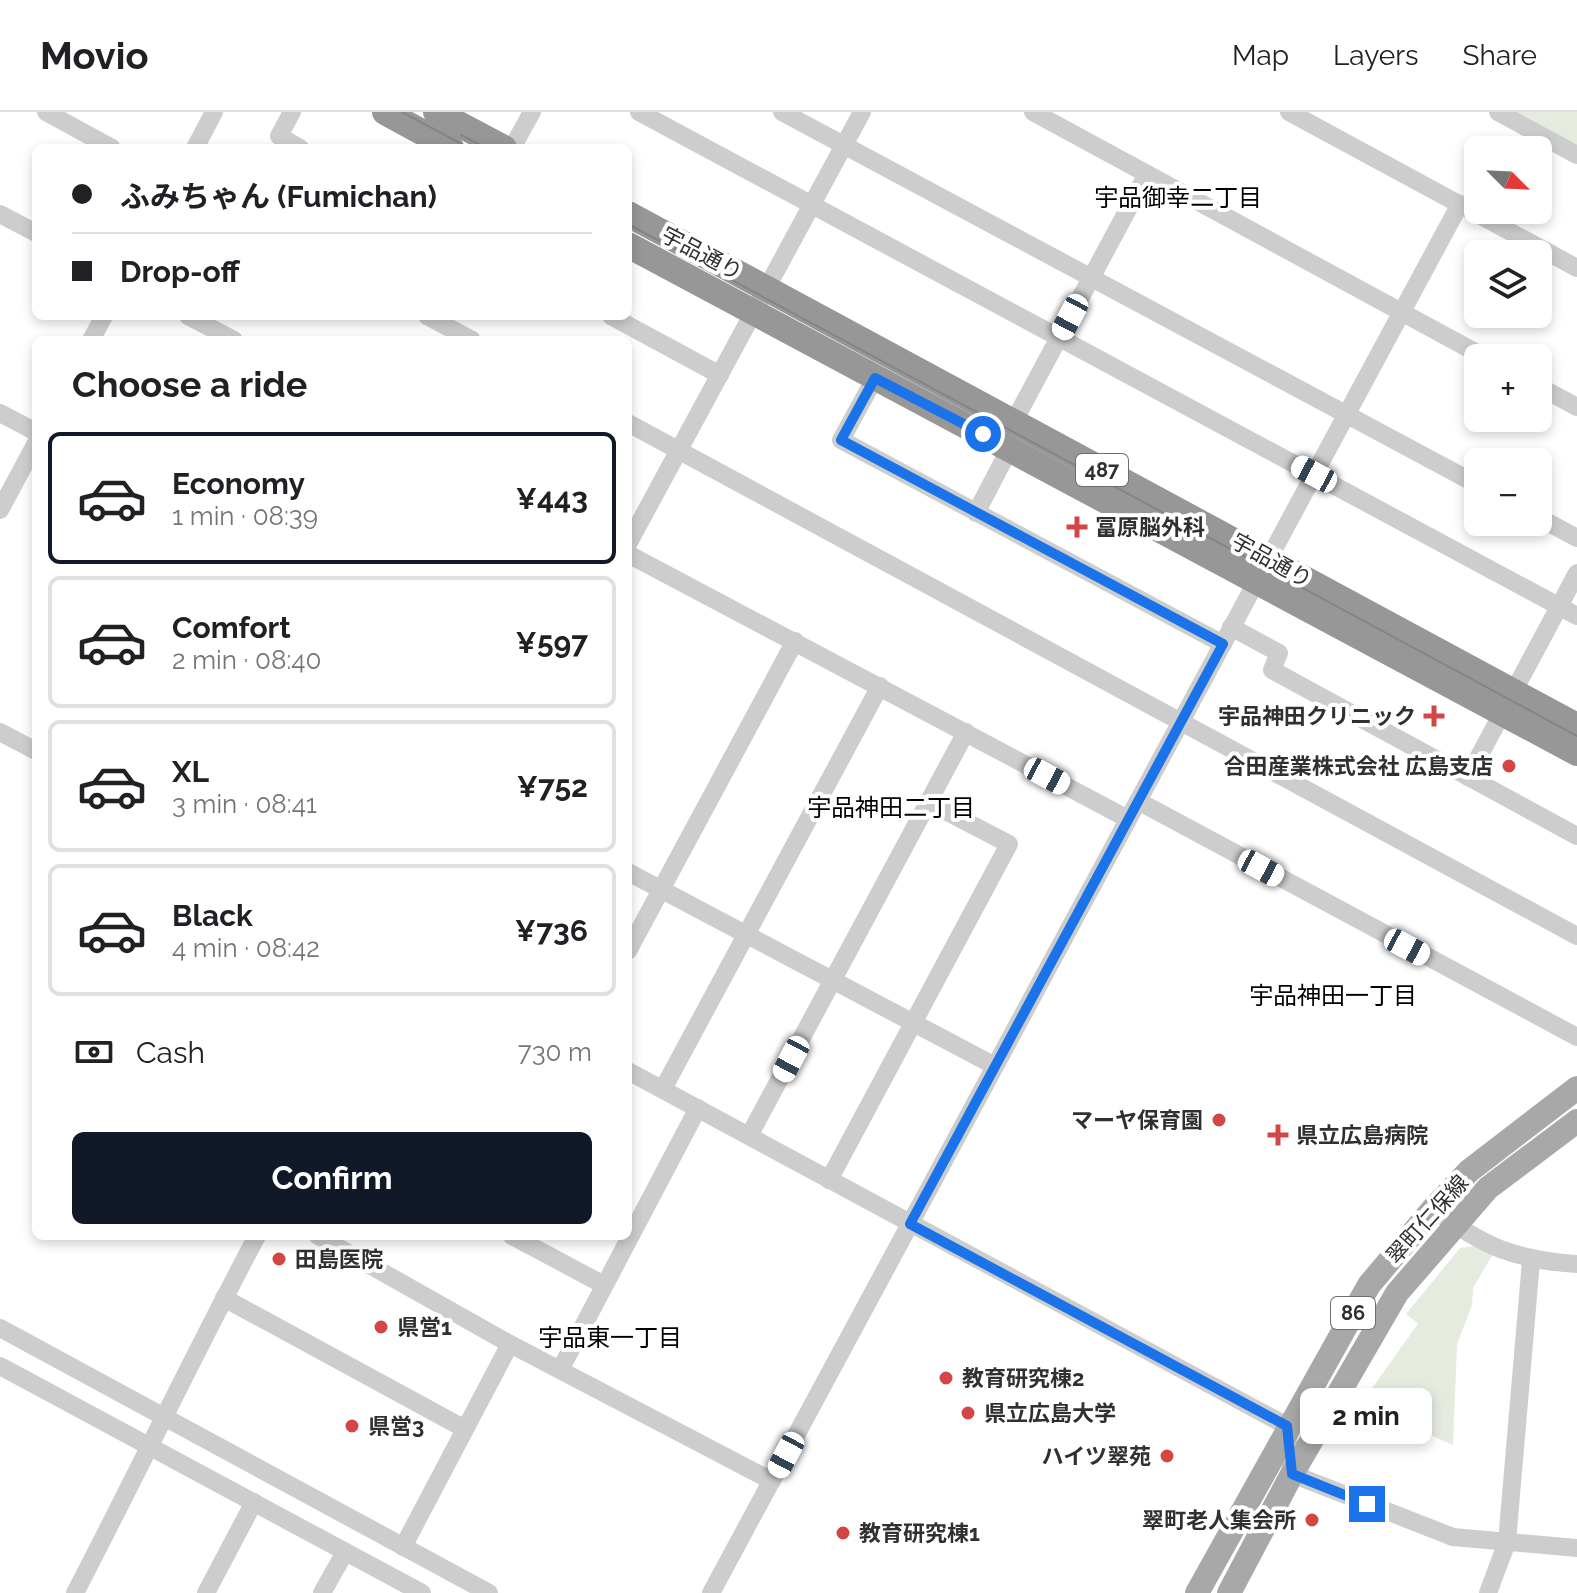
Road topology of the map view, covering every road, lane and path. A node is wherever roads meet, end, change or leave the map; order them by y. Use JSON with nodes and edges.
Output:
{"nodes":[{"id":1,"x":46,"y":112,"type":"edge"},
{"id":2,"x":213,"y":112,"type":"edge"},
{"id":3,"x":292,"y":112,"type":"edge"},
{"id":4,"x":385,"y":112,"type":"edge"},
{"id":5,"x":436,"y":112,"type":"edge"},
{"id":6,"x":532,"y":112,"type":"edge"},
{"id":7,"x":639,"y":112,"type":"edge"},
{"id":8,"x":782,"y":112,"type":"edge"},
{"id":9,"x":862,"y":112,"type":"edge"},
{"id":10,"x":1033,"y":112,"type":"edge"},
{"id":11,"x":1289,"y":112,"type":"edge"},
{"id":12,"x":1498,"y":112,"type":"edge"},
{"id":13,"x":105,"y":144,"type":"edge"},
{"id":14,"x":197,"y":144,"type":"edge"},
{"id":15,"x":293,"y":144,"type":"edge"},
{"id":16,"x":444,"y":144,"type":"edge"},
{"id":17,"x":496,"y":144,"type":"edge"},
{"id":18,"x":514,"y":144,"type":"edge"},
{"id":19,"x":845,"y":146,"type":"junction"},
{"id":20,"x":1577,"y":155,"type":"edge"},
{"id":21,"x":1147,"y":174,"type":"junction"},
{"id":22,"x":814,"y":204,"type":"junction"},
{"id":23,"x":1460,"y":204,"type":"junction"},
{"id":24,"x":632,"y":216,"type":"edge"},
{"id":25,"x":2,"y":220,"type":"edge"},
{"id":26,"x":32,"y":231,"type":"edge"},
{"id":27,"x":632,"y":247,"type":"edge"},
{"id":28,"x":1577,"y":268,"type":"edge"},
{"id":29,"x":1091,"y":277,"type":"junction"},
{"id":30,"x":769,"y":288,"type":"junction"},
{"id":31,"x":1401,"y":312,"type":"junction"},
{"id":32,"x":754,"y":314,"type":"junction"},
{"id":33,"x":196,"y":320,"type":"edge"},
{"id":34,"x":434,"y":320,"type":"edge"},
{"id":35,"x":618,"y":320,"type":"edge"},
{"id":36,"x":226,"y":336,"type":"edge"},
{"id":37,"x":464,"y":336,"type":"edge"},
{"id":38,"x":1060,"y":337,"type":"junction"},
{"id":39,"x":1464,"y":346,"type":"edge"},
{"id":40,"x":720,"y":375,"type":"junction"},
{"id":41,"x":875,"y":378,"type":"junction"},
{"id":42,"x":1552,"y":394,"type":"edge"},
{"id":43,"x":1577,"y":407,"type":"edge"},
{"id":44,"x":0,"y":413,"type":"edge"},
{"id":45,"x":1347,"y":413,"type":"junction"},
{"id":46,"x":632,"y":425,"type":"edge"},
{"id":47,"x":32,"y":430,"type":"edge"},
{"id":48,"x":1012,"y":436,"type":"junction"},
{"id":49,"x":32,"y":450,"type":"edge"},
{"id":50,"x":679,"y":450,"type":"junction"},
{"id":51,"x":1314,"y":474,"type":"junction"},
{"id":52,"x":1464,"y":477,"type":"edge"},
{"id":53,"x":0,"y":510,"type":"edge"},
{"id":54,"x":976,"y":513,"type":"junction"},
{"id":55,"x":1552,"y":525,"type":"edge"},
{"id":56,"x":632,"y":537,"type":"edge"},
{"id":57,"x":1577,"y":538,"type":"edge"},
{"id":58,"x":632,"y":556,"type":"edge"},
{"id":59,"x":1262,"y":570,"type":"junction"},
{"id":60,"x":1577,"y":573,"type":"edge"},
{"id":61,"x":1559,"y":607,"type":"junction"},
{"id":62,"x":1577,"y":616,"type":"edge"},
{"id":63,"x":1227,"y":635,"type":"junction"},
{"id":64,"x":795,"y":641,"type":"junction"},
{"id":65,"x":880,"y":686,"type":"junction"},
{"id":66,"x":1508,"y":703,"type":"junction"},
{"id":67,"x":1180,"y":723,"type":"junction"},
{"id":68,"x":1577,"y":726,"type":"edge"},
{"id":69,"x":0,"y":732,"type":"edge"},
{"id":70,"x":966,"y":732,"type":"junction"},
{"id":71,"x":32,"y":749,"type":"edge"},
{"id":72,"x":1577,"y":753,"type":"edge"},
{"id":73,"x":1468,"y":777,"type":"junction"},
{"id":74,"x":1138,"y":801,"type":"junction"},
{"id":75,"x":928,"y":802,"type":"junction"},
{"id":76,"x":1128,"y":819,"type":"junction"},
{"id":77,"x":1577,"y":836,"type":"edge"},
{"id":78,"x":632,"y":874,"type":"edge"},
{"id":79,"x":661,"y":889,"type":"junction"},
{"id":80,"x":747,"y":935,"type":"junction"},
{"id":81,"x":1577,"y":936,"type":"edge"},
{"id":82,"x":632,"y":943,"type":"edge"},
{"id":83,"x":833,"y":981,"type":"junction"},
{"id":84,"x":913,"y":1023,"type":"junction"},
{"id":85,"x":1577,"y":1037,"type":"edge"},
{"id":86,"x":995,"y":1066,"type":"junction"},
{"id":87,"x":632,"y":1073,"type":"edge"},
{"id":88,"x":1577,"y":1088,"type":"edge"},
{"id":89,"x":663,"y":1089,"type":"junction"},
{"id":90,"x":698,"y":1108,"type":"junction"},
{"id":91,"x":1577,"y":1121,"type":"edge"},
{"id":92,"x":749,"y":1136,"type":"junction"},
{"id":93,"x":829,"y":1180,"type":"junction"},
{"id":94,"x":1433,"y":1209,"type":"junction"},
{"id":95,"x":910,"y":1224,"type":"junction"},
{"id":96,"x":1453,"y":1224,"type":"junction"},
{"id":97,"x":632,"y":1232,"type":"edge"},
{"id":98,"x":255,"y":1240,"type":"edge"},
{"id":99,"x":325,"y":1240,"type":"edge"},
{"id":100,"x":520,"y":1240,"type":"edge"},
{"id":101,"x":628,"y":1240,"type":"edge"},
{"id":102,"x":1531,"y":1261,"type":"junction"},
{"id":103,"x":1577,"y":1264,"type":"edge"},
{"id":104,"x":604,"y":1285,"type":"junction"},
{"id":105,"x":224,"y":1298,"type":"junction"},
{"id":106,"x":0,"y":1328,"type":"edge"},
{"id":107,"x":510,"y":1344,"type":"junction"},
{"id":108,"x":0,"y":1366,"type":"edge"},
{"id":109,"x":560,"y":1370,"type":"junction"},
{"id":110,"x":163,"y":1416,"type":"junction"},
{"id":111,"x":1287,"y":1426,"type":"junction"},
{"id":112,"x":465,"y":1429,"type":"junction"},
{"id":113,"x":149,"y":1446,"type":"junction"},
{"id":114,"x":1292,"y":1474,"type":"junction"},
{"id":115,"x":772,"y":1481,"type":"junction"},
{"id":116,"x":254,"y":1502,"type":"junction"},
{"id":117,"x":1507,"y":1542,"type":"junction"},
{"id":118,"x":403,"y":1547,"type":"junction"},
{"id":119,"x":1577,"y":1548,"type":"edge"},
{"id":120,"x":345,"y":1552,"type":"junction"},
{"id":121,"x":75,"y":1593,"type":"edge"},
{"id":122,"x":206,"y":1593,"type":"edge"},
{"id":123,"x":322,"y":1593,"type":"edge"},
{"id":124,"x":422,"y":1593,"type":"edge"},
{"id":125,"x":489,"y":1593,"type":"edge"},
{"id":126,"x":711,"y":1593,"type":"edge"},
{"id":127,"x":1197,"y":1593,"type":"edge"},
{"id":128,"x":1229,"y":1593,"type":"edge"},
{"id":129,"x":1488,"y":1593,"type":"edge"}],
"edges":[{"from":1,"to":13,"type":"street"},
{"from":2,"to":14,"type":"street"},
{"from":3,"to":15,"type":"street"},
{"from":4,"to":16,"type":"highway"},
{"from":5,"to":17,"type":"highway"},
{"from":6,"to":18,"type":"street"},
{"from":7,"to":22,"type":"street"},
{"from":8,"to":19,"type":"street"},
{"from":9,"to":19,"type":"street"},
{"from":10,"to":21,"type":"street"},
{"from":11,"to":23,"type":"street"},
{"from":12,"to":20,"type":"street"},
{"from":19,"to":22,"type":"street"},
{"from":19,"to":29,"type":"street"},
{"from":21,"to":29,"type":"street"},
{"from":21,"to":31,"type":"street"},
{"from":22,"to":30,"type":"street"},
{"from":22,"to":38,"type":"street"},
{"from":23,"to":28,"type":"street"},
{"from":23,"to":31,"type":"street"},
{"from":24,"to":30,"type":"highway","name":"宇品通り","number":"487"},
{"from":25,"to":26,"type":"street"},
{"from":27,"to":32,"type":"highway","name":"宇品通り","number":"487"},
{"from":29,"to":38,"type":"street"},
{"from":29,"to":45,"type":"street"},
{"from":30,"to":32,"type":"street"},
{"from":30,"to":48,"type":"highway","name":"宇品通り","number":"487"},
{"from":31,"to":39,"type":"street"},
{"from":31,"to":45,"type":"street"},
{"from":32,"to":40,"type":"street"},
{"from":32,"to":41,"type":"highway","name":"宇品通り","number":"487"},
{"from":33,"to":36,"type":"street"},
{"from":34,"to":37,"type":"street"},
{"from":35,"to":40,"type":"street"},
{"from":38,"to":48,"type":"street"},
{"from":38,"to":51,"type":"street"},
{"from":40,"to":50,"type":"street"},
{"from":41,"to":48,"type":"highway","name":"宇品通り","number":"487"},
{"from":41,"to":54,"type":"street"},
{"from":42,"to":43,"type":"street"},
{"from":44,"to":47,"type":"street"},
{"from":45,"to":51,"type":"street"},
{"from":45,"to":52,"type":"street"},
{"from":46,"to":50,"type":"street"},
{"from":48,"to":54,"type":"street"},
{"from":48,"to":59,"type":"highway","name":"宇品通り","number":"487"},
{"from":49,"to":53,"type":"street"},
{"from":50,"to":56,"type":"street"},
{"from":50,"to":67,"type":"street"},
{"from":51,"to":59,"type":"street"},
{"from":51,"to":61,"type":"street"},
{"from":54,"to":63,"type":"street"},
{"from":55,"to":57,"type":"street"},
{"from":58,"to":64,"type":"street"},
{"from":59,"to":63,"type":"street"},
{"from":59,"to":66,"type":"highway","name":"宇品通り","number":"487"},
{"from":60,"to":61,"type":"street"},
{"from":61,"to":62,"type":"street"},
{"from":61,"to":66,"type":"street"},
{"from":63,"to":67,"type":"street"},
{"from":63,"to":73,"type":"street"},
{"from":64,"to":65,"type":"street"},
{"from":64,"to":79,"type":"street"},
{"from":65,"to":70,"type":"street"},
{"from":65,"to":80,"type":"street"},
{"from":66,"to":68,"type":"highway","name":"宇品通り","number":"487"},
{"from":66,"to":72,"type":"highway","name":"宇品通り","number":"487"},
{"from":66,"to":73,"type":"street"},
{"from":67,"to":74,"type":"street"},
{"from":67,"to":81,"type":"street"},
{"from":69,"to":71,"type":"street"},
{"from":70,"to":75,"type":"street"},
{"from":70,"to":76,"type":"street"},
{"from":73,"to":77,"type":"street"},
{"from":74,"to":76,"type":"street"},
{"from":74,"to":85,"type":"street"},
{"from":75,"to":83,"type":"street"},
{"from":75,"to":84,"type":"street"},
{"from":76,"to":86,"type":"street"},
{"from":78,"to":79,"type":"street"},
{"from":79,"to":80,"type":"street"},
{"from":79,"to":82,"type":"street"},
{"from":80,"to":83,"type":"street"},
{"from":80,"to":89,"type":"street"},
{"from":83,"to":84,"type":"street"},
{"from":83,"to":92,"type":"street"},
{"from":84,"to":86,"type":"street"},
{"from":84,"to":93,"type":"street"},
{"from":86,"to":95,"type":"street"},
{"from":87,"to":89,"type":"street"},
{"from":88,"to":94,"type":"main road","name":"翠町仁保線","number":"86"},
{"from":89,"to":90,"type":"street"},
{"from":90,"to":92,"type":"street"},
{"from":90,"to":97,"type":"street"},
{"from":91,"to":96,"type":"main road","name":"翠町仁保線","number":"86"},
{"from":92,"to":93,"type":"street"},
{"from":93,"to":95,"type":"street"},
{"from":94,"to":96,"type":"street"},
{"from":94,"to":111,"type":"main road","name":"翠町仁保線","number":"86"},
{"from":95,"to":111,"type":"street"},
{"from":95,"to":115,"type":"street"},
{"from":96,"to":102,"type":"street"},
{"from":96,"to":114,"type":"main road","name":"翠町仁保線","number":"86"},
{"from":98,"to":105,"type":"street"},
{"from":99,"to":107,"type":"street"},
{"from":100,"to":104,"type":"street"},
{"from":101,"to":104,"type":"street"},
{"from":102,"to":103,"type":"street"},
{"from":102,"to":117,"type":"street"},
{"from":104,"to":109,"type":"street"},
{"from":105,"to":110,"type":"street"},
{"from":105,"to":112,"type":"street"},
{"from":106,"to":110,"type":"street"},
{"from":107,"to":109,"type":"street"},
{"from":107,"to":112,"type":"street"},
{"from":108,"to":113,"type":"street"},
{"from":109,"to":115,"type":"street"},
{"from":110,"to":113,"type":"street"},
{"from":110,"to":118,"type":"street"},
{"from":111,"to":114,"type":"street"},
{"from":111,"to":127,"type":"main road","name":"翠町仁保線","number":"86"},
{"from":112,"to":118,"type":"street"},
{"from":113,"to":116,"type":"street"},
{"from":113,"to":121,"type":"street"},
{"from":114,"to":117,"type":"street"},
{"from":114,"to":128,"type":"main road","name":"翠町仁保線","number":"86"},
{"from":115,"to":126,"type":"street"},
{"from":116,"to":120,"type":"street"},
{"from":116,"to":122,"type":"street"},
{"from":117,"to":119,"type":"street"},
{"from":117,"to":129,"type":"street"},
{"from":118,"to":125,"type":"street"},
{"from":120,"to":123,"type":"street"},
{"from":120,"to":124,"type":"street"}]}
